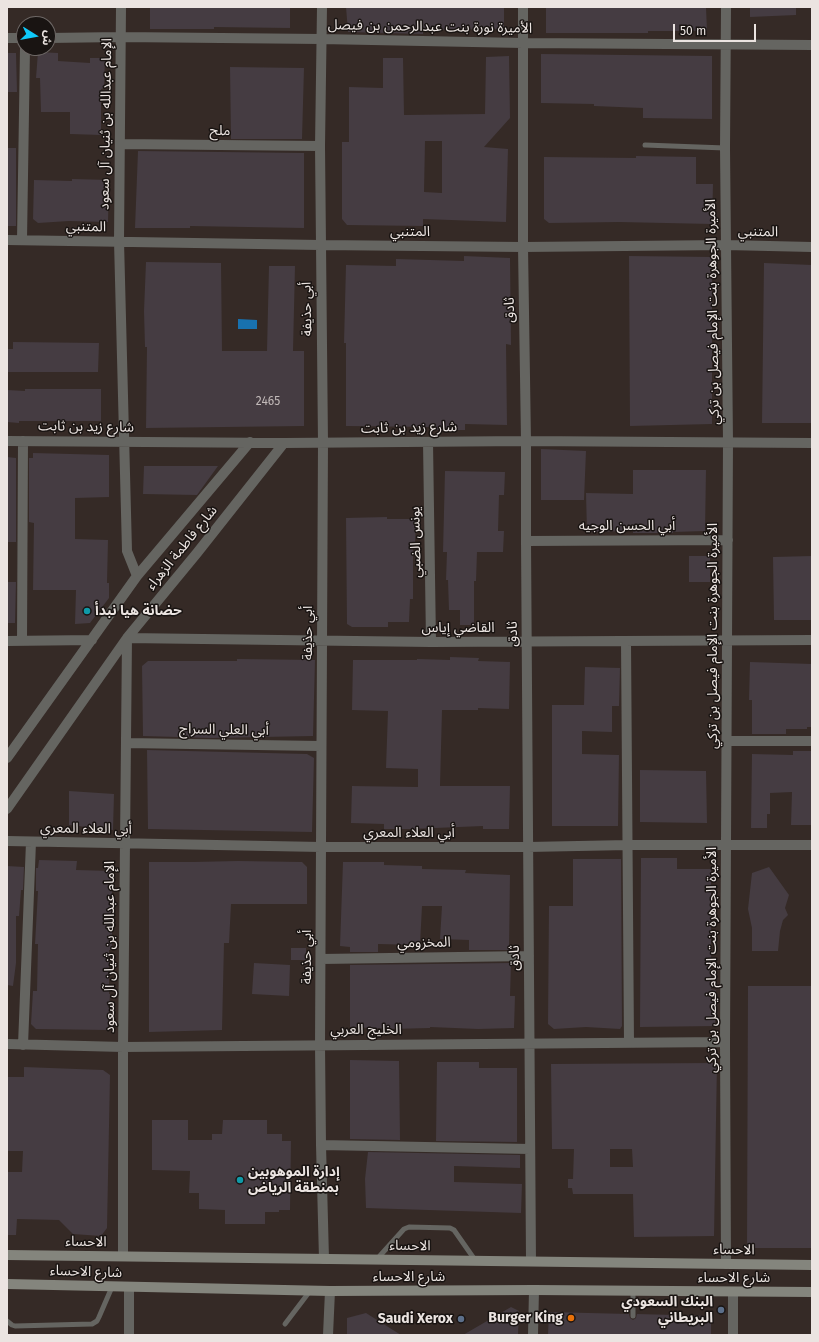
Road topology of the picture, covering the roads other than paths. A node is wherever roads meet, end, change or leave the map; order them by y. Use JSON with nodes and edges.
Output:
{"nodes":[{"id":1,"x":121,"y":7,"type":"edge"},
{"id":2,"x":322,"y":7,"type":"edge"},
{"id":3,"x":523,"y":7,"type":"edge"},
{"id":4,"x":726,"y":7,"type":"edge"},
{"id":5,"x":121,"y":37,"type":"junction"},
{"id":6,"x":56,"y":38,"type":"edge"},
{"id":7,"x":321,"y":39,"type":"junction"},
{"id":8,"x":523,"y":43,"type":"junction"},
{"id":9,"x":726,"y":44,"type":"junction"},
{"id":10,"x":812,"y":45,"type":"edge"},
{"id":11,"x":25,"y":56,"type":"edge"},
{"id":12,"x":120,"y":144,"type":"junction"},
{"id":13,"x":645,"y":145,"type":"dead end"},
{"id":14,"x":320,"y":146,"type":"junction"},
{"id":15,"x":725,"y":148,"type":"junction"},
{"id":16,"x":7,"y":240,"type":"edge"},
{"id":17,"x":22,"y":240,"type":"junction"},
{"id":18,"x":119,"y":241,"type":"junction"},
{"id":19,"x":320,"y":245,"type":"junction"},
{"id":20,"x":726,"y":246,"type":"junction"},
{"id":21,"x":523,"y":247,"type":"junction"},
{"id":22,"x":812,"y":247,"type":"edge"},
{"id":23,"x":7,"y":440,"type":"edge"},
{"id":24,"x":23,"y":441,"type":"junction"},
{"id":25,"x":526,"y":441,"type":"junction"},
{"id":26,"x":124,"y":442,"type":"junction"},
{"id":27,"x":250,"y":442,"type":"junction"},
{"id":28,"x":428,"y":442,"type":"junction"},
{"id":29,"x":728,"y":442,"type":"junction"},
{"id":30,"x":284,"y":443,"type":"junction"},
{"id":31,"x":322,"y":443,"type":"junction"},
{"id":32,"x":812,"y":444,"type":"edge"},
{"id":33,"x":728,"y":540,"type":"junction"},
{"id":34,"x":526,"y":541,"type":"junction"},
{"id":35,"x":137,"y":576,"type":"junction"},
{"id":36,"x":127,"y":638,"type":"junction"},
{"id":37,"x":92,"y":640,"type":"junction"},
{"id":38,"x":812,"y":640,"type":"edge"},
{"id":39,"x":7,"y":641,"type":"edge"},
{"id":40,"x":22,"y":641,"type":"junction"},
{"id":41,"x":322,"y":641,"type":"junction"},
{"id":42,"x":727,"y":641,"type":"junction"},
{"id":43,"x":431,"y":642,"type":"junction"},
{"id":44,"x":527,"y":642,"type":"junction"},
{"id":45,"x":626,"y":642,"type":"junction"},
{"id":46,"x":727,"y":741,"type":"junction"},
{"id":47,"x":812,"y":741,"type":"edge"},
{"id":48,"x":126,"y":743,"type":"junction"},
{"id":49,"x":321,"y":746,"type":"junction"},
{"id":50,"x":7,"y":758,"type":"edge"},
{"id":51,"x":7,"y":809,"type":"edge"},
{"id":52,"x":7,"y":841,"type":"edge"},
{"id":53,"x":31,"y":842,"type":"junction"},
{"id":54,"x":124,"y":843,"type":"junction"},
{"id":55,"x":628,"y":845,"type":"junction"},
{"id":56,"x":726,"y":845,"type":"junction"},
{"id":57,"x":812,"y":845,"type":"edge"},
{"id":58,"x":320,"y":847,"type":"junction"},
{"id":59,"x":528,"y":847,"type":"junction"},
{"id":60,"x":529,"y":956,"type":"junction"},
{"id":61,"x":321,"y":959,"type":"junction"},
{"id":62,"x":725,"y":1042,"type":"junction"},
{"id":63,"x":629,"y":1043,"type":"junction"},
{"id":64,"x":7,"y":1044,"type":"edge"},
{"id":65,"x":530,"y":1044,"type":"junction"},
{"id":66,"x":23,"y":1045,"type":"junction"},
{"id":67,"x":320,"y":1045,"type":"junction"},
{"id":68,"x":123,"y":1047,"type":"junction"},
{"id":69,"x":321,"y":1145,"type":"junction"},
{"id":70,"x":530,"y":1149,"type":"junction"},
{"id":71,"x":7,"y":1255,"type":"edge"},
{"id":72,"x":123,"y":1256,"type":"junction"},
{"id":73,"x":324,"y":1259,"type":"junction"},
{"id":74,"x":377,"y":1259,"type":"junction"},
{"id":75,"x":476,"y":1261,"type":"junction"},
{"id":76,"x":531,"y":1261,"type":"junction"},
{"id":77,"x":726,"y":1264,"type":"junction"},
{"id":78,"x":812,"y":1265,"type":"edge"},
{"id":79,"x":7,"y":1284,"type":"edge"},
{"id":80,"x":112,"y":1287,"type":"junction"},
{"id":81,"x":129,"y":1288,"type":"junction"},
{"id":82,"x":311,"y":1290,"type":"junction"},
{"id":83,"x":534,"y":1290,"type":"junction"},
{"id":84,"x":330,"y":1291,"type":"junction"},
{"id":85,"x":633,"y":1291,"type":"junction"},
{"id":86,"x":733,"y":1292,"type":"junction"},
{"id":87,"x":812,"y":1292,"type":"edge"},
{"id":88,"x":633,"y":1316,"type":"dead end"},
{"id":89,"x":7,"y":1321,"type":"edge"},
{"id":90,"x":285,"y":1324,"type":"dead end"},
{"id":91,"x":129,"y":1335,"type":"edge"},
{"id":92,"x":328,"y":1335,"type":"edge"},
{"id":93,"x":533,"y":1335,"type":"edge"},
{"id":94,"x":733,"y":1335,"type":"edge"}],
"edges":[{"from":1,"to":5,"type":"street","name":"الإمام عبدالله بن ثنيان آل سعود"},
{"from":2,"to":7,"type":"street","name":"أبي حذيفة"},
{"from":3,"to":8,"type":"street","name":"ثادق"},
{"from":4,"to":9,"type":"street","name":"الأميرة الجوهرة بنت الإمام فيصل بن تركي"},
{"from":5,"to":6,"type":"street","name":"الأميرة نورة بنت عبدالرحمن بن فيصل"},
{"from":5,"to":7,"type":"street","name":"الأميرة نورة بنت عبدالرحمن بن فيصل"},
{"from":5,"to":12,"type":"street","name":"الإمام عبدالله بن ثنيان آل سعود"},
{"from":7,"to":8,"type":"street","name":"الأميرة نورة بنت عبدالرحمن بن فيصل"},
{"from":7,"to":14,"type":"street","name":"أبي حذيفة"},
{"from":8,"to":9,"type":"street","name":"الأميرة نورة بنت عبدالرحمن بن فيصل"},
{"from":8,"to":21,"type":"street","name":"ثادق"},
{"from":9,"to":10,"type":"street","name":"الأميرة نورة بنت عبدالرحمن بن فيصل"},
{"from":9,"to":15,"type":"street","name":"الأميرة الجوهرة بنت الإمام فيصل بن تركي"},
{"from":11,"to":17,"type":"street"},
{"from":12,"to":14,"type":"street","name":"ملح"},
{"from":12,"to":18,"type":"street","name":"الإمام عبدالله بن ثنيان آل سعود"},
{"from":13,"to":15,"type":"lane"},
{"from":14,"to":19,"type":"street","name":"أبي حذيفة"},
{"from":15,"to":20,"type":"street","name":"الأميرة الجوهرة بنت الإمام فيصل بن تركي"},
{"from":16,"to":17,"type":"street","name":"المتنبي"},
{"from":17,"to":18,"type":"street","name":"المتنبي"},
{"from":18,"to":19,"type":"street","name":"المتنبي"},
{"from":18,"to":26,"type":"street","name":"الإمام عبدالله بن ثنيان آل سعود"},
{"from":19,"to":21,"type":"street","name":"المتنبي"},
{"from":19,"to":31,"type":"street","name":"أبي حذيفة"},
{"from":20,"to":21,"type":"street","name":"المتنبي"},
{"from":20,"to":22,"type":"street","name":"المتنبي"},
{"from":20,"to":29,"type":"street","name":"الأميرة الجوهرة بنت الإمام فيصل بن تركي"},
{"from":21,"to":25,"type":"street","name":"ثادق"},
{"from":23,"to":24,"type":"street","name":"شارع زيد بن ثابت"},
{"from":24,"to":26,"type":"street","name":"شارع زيد بن ثابت"},
{"from":24,"to":40,"type":"street"},
{"from":25,"to":28,"type":"street","name":"شارع زيد بن ثابت"},
{"from":25,"to":29,"type":"street","name":"شارع زيد بن ثابت"},
{"from":25,"to":34,"type":"street","name":"ثادق"},
{"from":26,"to":27,"type":"street","name":"شارع زيد بن ثابت"},
{"from":26,"to":35,"type":"street","name":"الإمام عبدالله بن ثنيان آل سعود"},
{"from":27,"to":30,"type":"street","name":"شارع زيد بن ثابت"},
{"from":27,"to":35,"type":"street","name":"شارع فاطمة الزهراء"},
{"from":28,"to":31,"type":"street","name":"شارع زيد بن ثابت"},
{"from":28,"to":43,"type":"street","name":"يونس الضبي"},
{"from":29,"to":32,"type":"street","name":"شارع زيد بن ثابت"},
{"from":29,"to":33,"type":"street","name":"الأميرة الجوهرة بنت الإمام فيصل بن تركي"},
{"from":30,"to":31,"type":"street","name":"شارع زيد بن ثابت"},
{"from":30,"to":36,"type":"street","name":"شارع فاطمة الزهراء"},
{"from":31,"to":41,"type":"street","name":"أبي حذيفة"},
{"from":33,"to":34,"type":"street","name":"أبي الحسن الوجيه"},
{"from":33,"to":42,"type":"street","name":"الأميرة الجوهرة بنت الإمام فيصل بن تركي"},
{"from":34,"to":44,"type":"street","name":"ثادق"},
{"from":35,"to":37,"type":"street","name":"شارع فاطمة الزهراء"},
{"from":36,"to":41,"type":"street","name":"القاضي إياس"},
{"from":36,"to":48,"type":"street","name":"الإمام عبدالله بن ثنيان آل سعود"},
{"from":36,"to":51,"type":"street","name":"شارع فاطمة الزهراء"},
{"from":37,"to":40,"type":"street"},
{"from":37,"to":50,"type":"street","name":"شارع فاطمة الزهراء"},
{"from":38,"to":42,"type":"street","name":"القاضي إياس"},
{"from":39,"to":40,"type":"street"},
{"from":41,"to":43,"type":"street","name":"القاضي إياس"},
{"from":41,"to":49,"type":"street","name":"أبي حذيفة"},
{"from":42,"to":45,"type":"street","name":"القاضي إياس"},
{"from":42,"to":46,"type":"street","name":"الأميرة الجوهرة بنت الإمام فيصل بن تركي"},
{"from":43,"to":44,"type":"street","name":"القاضي إياس"},
{"from":44,"to":45,"type":"street","name":"القاضي إياس"},
{"from":44,"to":59,"type":"street","name":"ثادق"},
{"from":45,"to":55,"type":"street"},
{"from":46,"to":47,"type":"street"},
{"from":46,"to":56,"type":"street","name":"الأميرة الجوهرة بنت الإمام فيصل بن تركي"},
{"from":48,"to":49,"type":"street","name":"أبي العلي السراج"},
{"from":48,"to":54,"type":"street","name":"الإمام عبدالله بن ثنيان آل سعود"},
{"from":49,"to":58,"type":"street","name":"أبي حذيفة"},
{"from":52,"to":53,"type":"street","name":"أبي العلاء المعري"},
{"from":53,"to":54,"type":"street","name":"أبي العلاء المعري"},
{"from":53,"to":66,"type":"street"},
{"from":54,"to":58,"type":"street","name":"أبي العلاء المعري"},
{"from":54,"to":68,"type":"street","name":"الإمام عبدالله بن ثنيان آل سعود"},
{"from":55,"to":56,"type":"street","name":"أبي العلاء المعري"},
{"from":55,"to":59,"type":"street","name":"أبي العلاء المعري"},
{"from":55,"to":63,"type":"street"},
{"from":56,"to":57,"type":"street","name":"أبي العلاء المعري"},
{"from":56,"to":62,"type":"street","name":"الأميرة الجوهرة بنت الإمام فيصل بن تركي"},
{"from":58,"to":59,"type":"street","name":"أبي العلاء المعري"},
{"from":58,"to":61,"type":"street","name":"أبي حذيفة"},
{"from":59,"to":60,"type":"street","name":"ثادق"},
{"from":60,"to":61,"type":"street","name":"المخزومي"},
{"from":60,"to":65,"type":"street","name":"ثادق"},
{"from":61,"to":67,"type":"street","name":"أبي حذيفة"},
{"from":62,"to":63,"type":"street","name":"الخليج العربي"},
{"from":62,"to":77,"type":"street","name":"الأميرة الجوهرة بنت الإمام فيصل بن تركي"},
{"from":63,"to":65,"type":"street","name":"الخليج العربي"},
{"from":64,"to":66,"type":"street","name":"الخليج العربي"},
{"from":65,"to":67,"type":"street","name":"الخليج العربي"},
{"from":65,"to":70,"type":"street","name":"ثادق"},
{"from":66,"to":68,"type":"street","name":"الخليج العربي"},
{"from":67,"to":68,"type":"street","name":"الخليج العربي"},
{"from":67,"to":69,"type":"street","name":"أبي حذيفة"},
{"from":68,"to":72,"type":"street","name":"الإمام عبدالله بن ثنيان آل سعود"},
{"from":69,"to":70,"type":"street"},
{"from":69,"to":73,"type":"street","name":"أبي حذيفة"},
{"from":70,"to":76,"type":"street","name":"ثادق"},
{"from":71,"to":72,"type":"main road","name":"الاحساء"},
{"from":72,"to":73,"type":"main road","name":"الاحساء"},
{"from":73,"to":74,"type":"main road","name":"الاحساء"},
{"from":74,"to":75,"type":"main road","name":"الاحساء"},
{"from":74,"to":75,"type":"lane"},
{"from":75,"to":76,"type":"main road","name":"الاحساء"},
{"from":76,"to":77,"type":"main road","name":"الاحساء"},
{"from":77,"to":78,"type":"main road","name":"الاحساء"},
{"from":79,"to":80,"type":"main road","name":"شارع الاحساء"},
{"from":80,"to":81,"type":"main road","name":"شارع الاحساء"},
{"from":80,"to":89,"type":"lane"},
{"from":81,"to":82,"type":"main road","name":"شارع الاحساء"},
{"from":81,"to":91,"type":"street"},
{"from":82,"to":84,"type":"main road","name":"شارع الاحساء"},
{"from":82,"to":90,"type":"lane"},
{"from":83,"to":84,"type":"main road","name":"شارع الاحساء"},
{"from":83,"to":85,"type":"main road","name":"شارع الاحساء"},
{"from":83,"to":93,"type":"street"},
{"from":84,"to":92,"type":"street"},
{"from":85,"to":86,"type":"main road","name":"شارع الاحساء"},
{"from":85,"to":88,"type":"lane"},
{"from":86,"to":87,"type":"main road","name":"شارع الاحساء"},
{"from":86,"to":94,"type":"street"}]}
